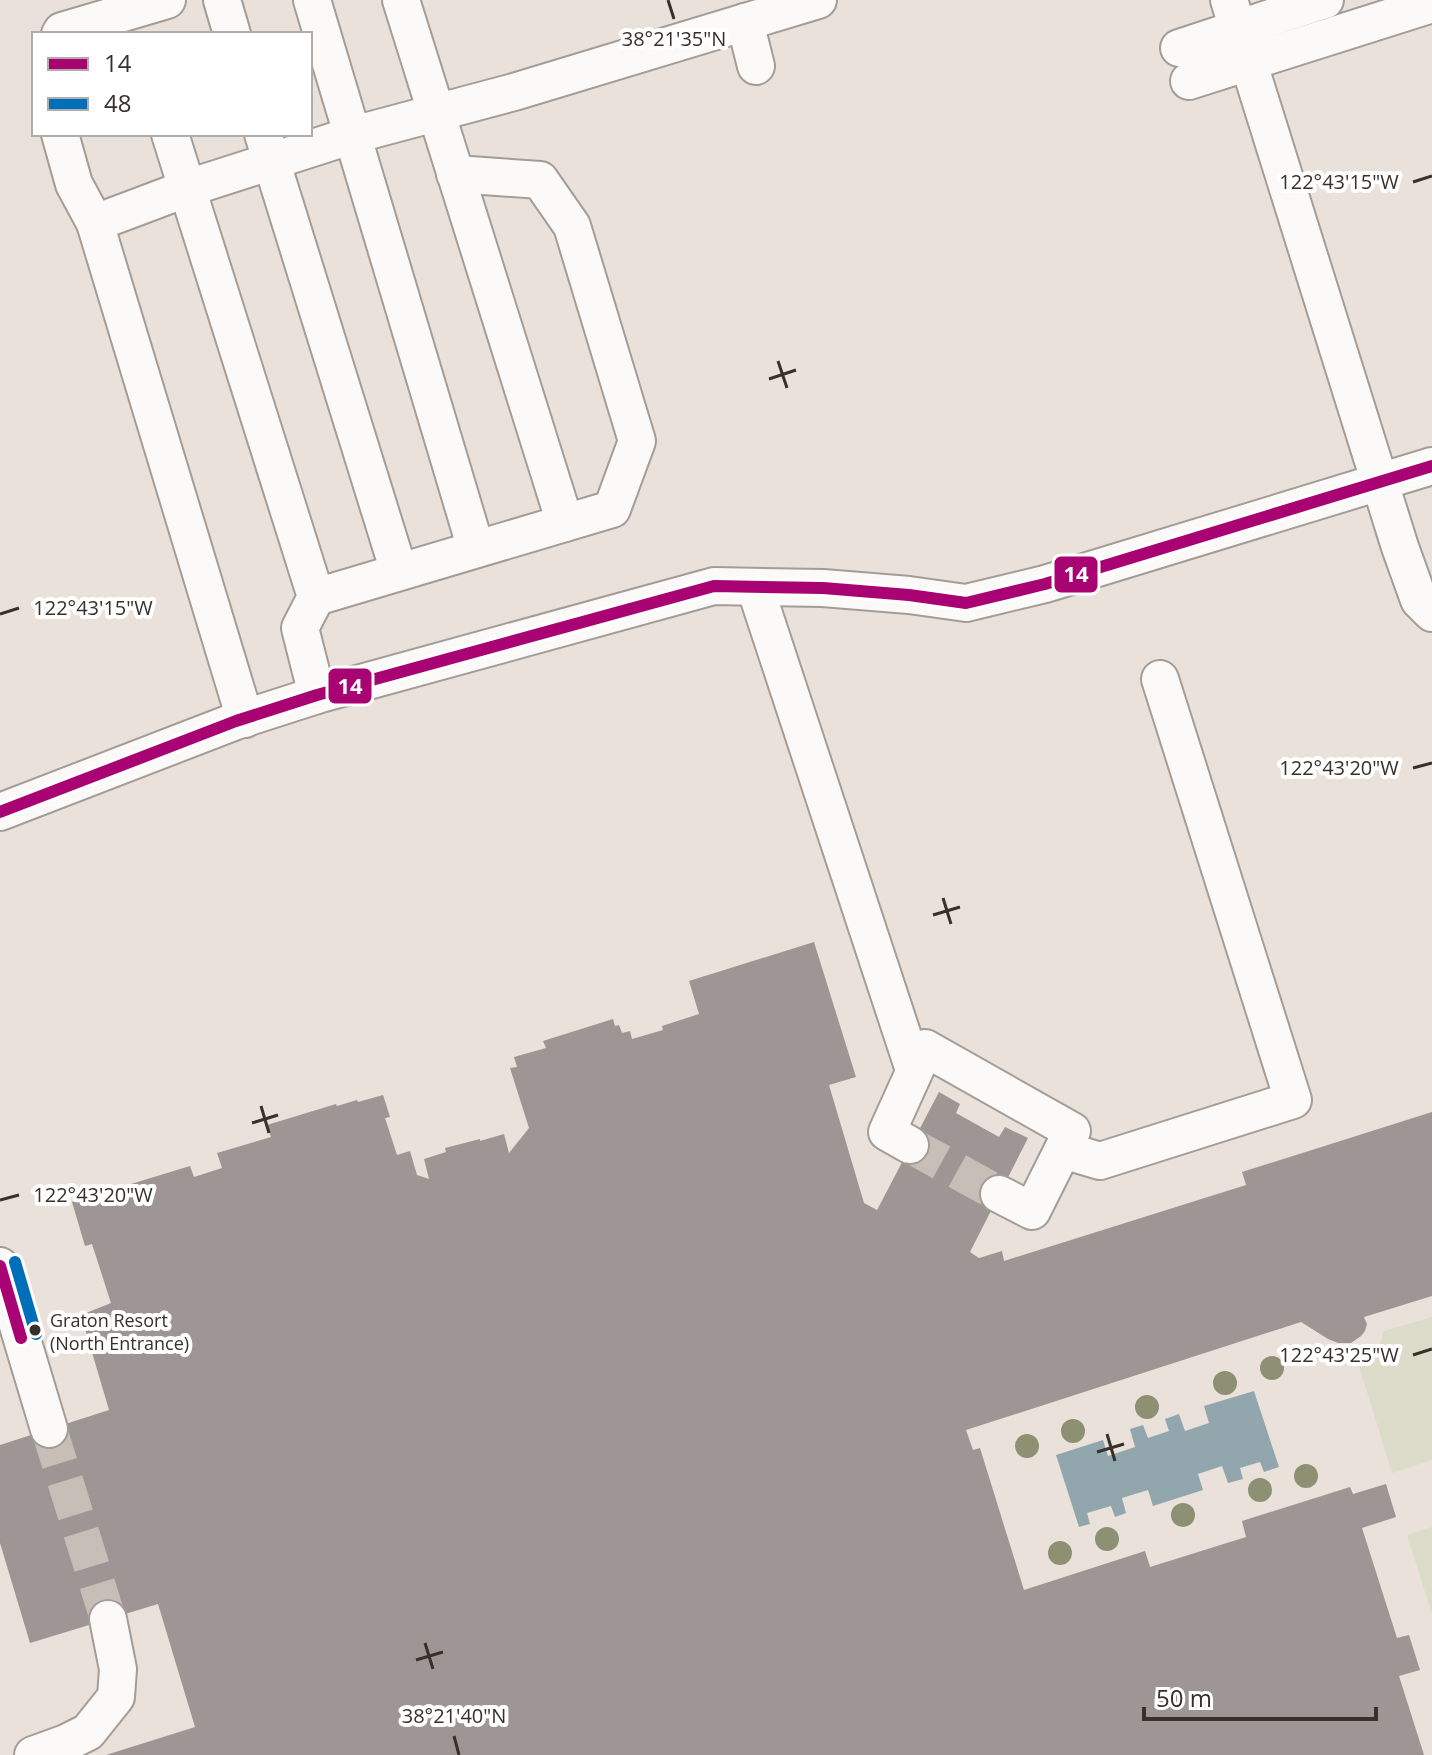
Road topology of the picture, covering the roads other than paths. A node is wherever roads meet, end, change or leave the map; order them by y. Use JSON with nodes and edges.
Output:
{"nodes":[{"id":1,"x":167,"y":0,"type":"edge"},
{"id":2,"x":222,"y":0,"type":"edge"},
{"id":3,"x":312,"y":0,"type":"edge"},
{"id":4,"x":401,"y":0,"type":"edge"},
{"id":5,"x":818,"y":0,"type":"edge"},
{"id":6,"x":1325,"y":0,"type":"edge"},
{"id":7,"x":1432,"y":4,"type":"edge"},
{"id":8,"x":745,"y":22,"type":"junction"},
{"id":9,"x":133,"y":23,"type":"edge"},
{"id":10,"x":1239,"y":30,"type":"edge"},
{"id":11,"x":61,"y":32,"type":"edge"},
{"id":12,"x":231,"y":32,"type":"edge"},
{"id":13,"x":1184,"y":65,"type":"dead end"},
{"id":14,"x":756,"y":66,"type":"dead end"},
{"id":15,"x":436,"y":113,"type":"junction"},
{"id":16,"x":353,"y":135,"type":"junction"},
{"id":17,"x":61,"y":136,"type":"edge"},
{"id":18,"x":171,"y":136,"type":"edge"},
{"id":19,"x":267,"y":147,"type":"edge"},
{"id":20,"x":455,"y":174,"type":"junction"},
{"id":21,"x":188,"y":188,"type":"junction"},
{"id":22,"x":95,"y":223,"type":"junction"},
{"id":23,"x":1432,"y":466,"type":"edge"},
{"id":24,"x":1381,"y":482,"type":"junction"},
{"id":25,"x":565,"y":523,"type":"junction"},
{"id":26,"x":476,"y":549,"type":"junction"},
{"id":27,"x":399,"y":572,"type":"junction"},
{"id":28,"x":755,"y":587,"type":"junction"},
{"id":29,"x":316,"y":597,"type":"junction"},
{"id":30,"x":1428,"y":614,"type":"edge"},
{"id":31,"x":1160,"y":679,"type":"dead end"},
{"id":32,"x":317,"y":695,"type":"junction"},
{"id":33,"x":245,"y":719,"type":"junction"},
{"id":34,"x":0,"y":812,"type":"edge"},
{"id":35,"x":914,"y":1070,"type":"junction"},
{"id":36,"x":910,"y":1145,"type":"tunnel mouth"},
{"id":37,"x":1063,"y":1150,"type":"junction"},
{"id":38,"x":999,"y":1194,"type":"tunnel mouth"},
{"id":39,"x":0,"y":1266,"type":"edge"},
{"id":40,"x":49,"y":1429,"type":"tunnel mouth"},
{"id":41,"x":108,"y":1619,"type":"tunnel mouth"},
{"id":42,"x":33,"y":1755,"type":"edge"}],
"edges":[{"from":1,"to":9,"type":"street"},
{"from":2,"to":12,"type":"street"},
{"from":3,"to":16,"type":"street"},
{"from":4,"to":15,"type":"street"},
{"from":5,"to":8,"type":"street"},
{"from":6,"to":10,"type":"street"},
{"from":7,"to":10,"type":"street"},
{"from":8,"to":14,"type":"street"},
{"from":8,"to":15,"type":"street"},
{"from":9,"to":11,"type":"street"},
{"from":10,"to":13,"type":"street"},
{"from":10,"to":24,"type":"street"},
{"from":15,"to":16,"type":"street"},
{"from":15,"to":20,"type":"street"},
{"from":16,"to":19,"type":"street"},
{"from":16,"to":26,"type":"street"},
{"from":17,"to":22,"type":"street"},
{"from":18,"to":21,"type":"street"},
{"from":19,"to":21,"type":"street"},
{"from":19,"to":27,"type":"street"},
{"from":20,"to":25,"type":"street"},
{"from":20,"to":25,"type":"street"},
{"from":21,"to":22,"type":"street"},
{"from":21,"to":29,"type":"street"},
{"from":22,"to":33,"type":"street"},
{"from":23,"to":24,"type":"street"},
{"from":24,"to":28,"type":"street"},
{"from":24,"to":30,"type":"street"},
{"from":25,"to":26,"type":"street"},
{"from":26,"to":27,"type":"street"},
{"from":27,"to":29,"type":"street"},
{"from":28,"to":32,"type":"street"},
{"from":28,"to":35,"type":"street"},
{"from":29,"to":32,"type":"street"},
{"from":31,"to":37,"type":"street"},
{"from":32,"to":33,"type":"street"},
{"from":33,"to":34,"type":"street"},
{"from":35,"to":36,"type":"street"},
{"from":35,"to":37,"type":"street"},
{"from":37,"to":38,"type":"street"},
{"from":39,"to":40,"type":"street"},
{"from":41,"to":42,"type":"street"}]}
